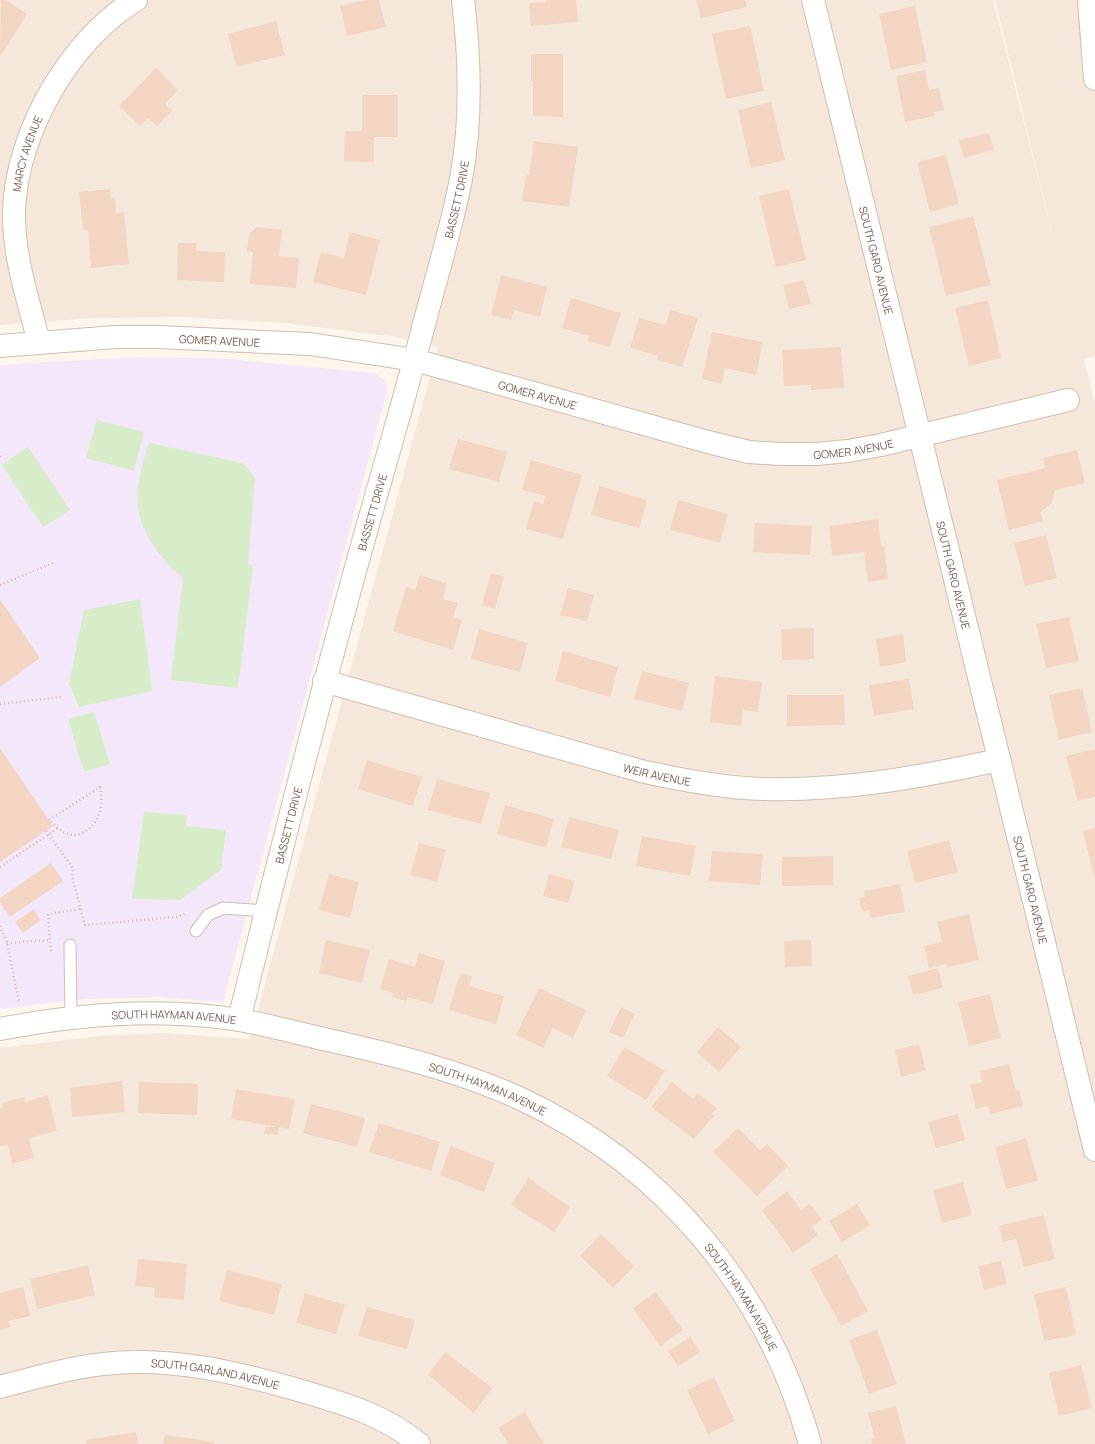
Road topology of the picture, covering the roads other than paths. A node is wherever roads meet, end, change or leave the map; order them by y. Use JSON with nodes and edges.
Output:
{"nodes":[{"id":1,"x":136,"y":0,"type":"edge"},
{"id":2,"x":463,"y":0,"type":"edge"},
{"id":3,"x":813,"y":0,"type":"edge"},
{"id":4,"x":1089,"y":0,"type":"edge"},
{"id":5,"x":1095,"y":79,"type":"edge"},
{"id":6,"x":39,"y":342,"type":"junction"},
{"id":7,"x":0,"y":346,"type":"edge"},
{"id":8,"x":415,"y":360,"type":"junction"},
{"id":9,"x":1068,"y":400,"type":"dead end"},
{"id":10,"x":921,"y":435,"type":"junction"},
{"id":11,"x":324,"y":681,"type":"junction"},
{"id":12,"x":999,"y":760,"type":"junction"},
{"id":13,"x":266,"y":911,"type":"junction"},
{"id":14,"x":196,"y":931,"type":"dead end"},
{"id":15,"x":70,"y":946,"type":"dead end"},
{"id":16,"x":71,"y":1018,"type":"junction"},
{"id":17,"x":239,"y":1020,"type":"junction"},
{"id":18,"x":0,"y":1029,"type":"edge"},
{"id":19,"x":1095,"y":1150,"type":"edge"},
{"id":20,"x":0,"y":1387,"type":"edge"},
{"id":21,"x":420,"y":1444,"type":"edge"},
{"id":22,"x":810,"y":1444,"type":"edge"}],
"edges":[{"from":1,"to":6,"type":"street","name":"MARCY AVENUE"},
{"from":2,"to":8,"type":"street","name":"BASSETT DRIVE"},
{"from":3,"to":10,"type":"street","name":"SOUTH GARO AVENUE"},
{"from":4,"to":5,"type":"street"},
{"from":6,"to":7,"type":"street","name":"GOMER AVENUE"},
{"from":6,"to":8,"type":"street","name":"GOMER AVENUE"},
{"from":8,"to":10,"type":"street","name":"GOMER AVENUE"},
{"from":8,"to":11,"type":"street","name":"BASSETT DRIVE"},
{"from":9,"to":10,"type":"street","name":"GOMER AVENUE"},
{"from":10,"to":12,"type":"street","name":"SOUTH GARO AVENUE"},
{"from":11,"to":12,"type":"street","name":"WEIR AVENUE"},
{"from":11,"to":13,"type":"street","name":"BASSETT DRIVE"},
{"from":12,"to":19,"type":"street","name":"SOUTH GARO AVENUE"},
{"from":13,"to":14,"type":"lane"},
{"from":13,"to":17,"type":"street","name":"BASSETT DRIVE"},
{"from":15,"to":16,"type":"lane"},
{"from":16,"to":17,"type":"street","name":"SOUTH HAYMAN AVENUE"},
{"from":16,"to":18,"type":"street","name":"SOUTH HAYMAN AVENUE"},
{"from":17,"to":22,"type":"street","name":"SOUTH HAYMAN AVENUE"},
{"from":20,"to":21,"type":"street","name":"SOUTH GARLAND AVENUE"}]}
